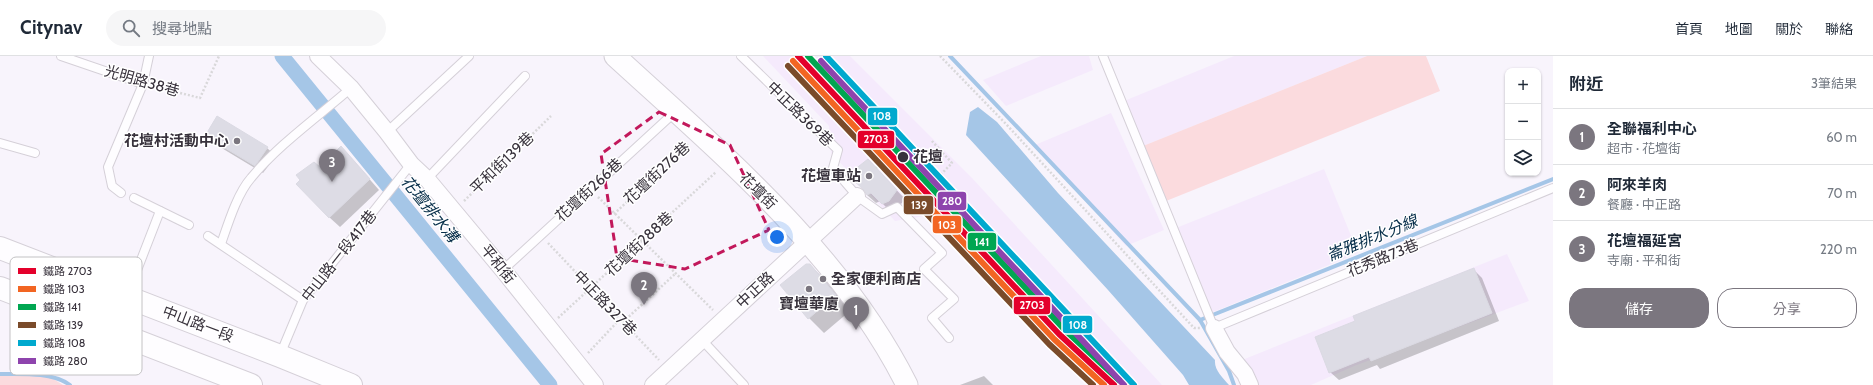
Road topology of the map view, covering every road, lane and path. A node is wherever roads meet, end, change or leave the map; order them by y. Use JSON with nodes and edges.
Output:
{"nodes":[{"id":1,"x":61,"y":56,"type":"edge"},
{"id":2,"x":149,"y":56,"type":"edge"},
{"id":3,"x":219,"y":56,"type":"edge"},
{"id":4,"x":318,"y":56,"type":"edge"},
{"id":5,"x":469,"y":56,"type":"edge"},
{"id":6,"x":615,"y":56,"type":"edge"},
{"id":7,"x":740,"y":56,"type":"edge"},
{"id":8,"x":940,"y":56,"type":"edge"},
{"id":9,"x":1103,"y":56,"type":"edge"},
{"id":10,"x":525,"y":76,"type":"dead end"},
{"id":11,"x":143,"y":84,"type":"junction"},
{"id":12,"x":351,"y":88,"type":"junction"},
{"id":13,"x":675,"y":111,"type":"junction"},
{"id":14,"x":551,"y":116,"type":"dead end"},
{"id":15,"x":387,"y":132,"type":"junction"},
{"id":16,"x":700,"y":133,"type":"junction"},
{"id":17,"x":931,"y":140,"type":"dead end"},
{"id":18,"x":0,"y":143,"type":"edge"},
{"id":19,"x":35,"y":153,"type":"dead end"},
{"id":20,"x":728,"y":161,"type":"junction"},
{"id":21,"x":914,"y":162,"type":"dead end"},
{"id":22,"x":411,"y":164,"type":"junction"},
{"id":23,"x":876,"y":168,"type":"dead end"},
{"id":24,"x":427,"y":179,"type":"junction"},
{"id":25,"x":934,"y":182,"type":"junction"},
{"id":26,"x":1553,"y":188,"type":"edge"},
{"id":27,"x":590,"y":189,"type":"junction"},
{"id":28,"x":121,"y":193,"type":"dead end"},
{"id":29,"x":857,"y":196,"type":"junction"},
{"id":30,"x":134,"y":198,"type":"dead end"},
{"id":31,"x":160,"y":211,"type":"junction"},
{"id":32,"x":454,"y":211,"type":"junction"},
{"id":33,"x":614,"y":214,"type":"junction"},
{"id":34,"x":189,"y":225,"type":"dead end"},
{"id":35,"x":208,"y":236,"type":"dead end"},
{"id":36,"x":540,"y":236,"type":"junction"},
{"id":37,"x":808,"y":241,"type":"junction"},
{"id":38,"x":642,"y":242,"type":"junction"},
{"id":39,"x":221,"y":244,"type":"junction"},
{"id":40,"x":0,"y":248,"type":"edge"},
{"id":41,"x":24,"y":257,"type":"edge"},
{"id":42,"x":142,"y":257,"type":"edge"},
{"id":43,"x":503,"y":270,"type":"junction"},
{"id":44,"x":675,"y":274,"type":"junction"},
{"id":45,"x":0,"y":288,"type":"edge"},
{"id":46,"x":591,"y":288,"type":"junction"},
{"id":47,"x":10,"y":292,"type":"edge"},
{"id":48,"x":303,"y":300,"type":"junction"},
{"id":49,"x":142,"y":302,"type":"edge"},
{"id":50,"x":620,"y":319,"type":"junction"},
{"id":51,"x":723,"y":320,"type":"junction"},
{"id":52,"x":623,"y":322,"type":"junction"},
{"id":53,"x":549,"y":327,"type":"junction"},
{"id":54,"x":1214,"y":328,"type":"junction"},
{"id":55,"x":950,"y":338,"type":"dead end"},
{"id":56,"x":702,"y":340,"type":"junction"},
{"id":57,"x":142,"y":343,"type":"edge"},
{"id":58,"x":280,"y":356,"type":"junction"},
{"id":59,"x":578,"y":364,"type":"junction"},
{"id":60,"x":669,"y":370,"type":"junction"},
{"id":61,"x":251,"y":385,"type":"edge"},
{"id":62,"x":351,"y":385,"type":"edge"},
{"id":63,"x":595,"y":385,"type":"edge"},
{"id":64,"x":653,"y":385,"type":"edge"},
{"id":65,"x":744,"y":385,"type":"edge"},
{"id":66,"x":907,"y":385,"type":"edge"},
{"id":67,"x":1250,"y":385,"type":"edge"}],
"edges":[{"from":1,"to":11,"type":"lane","name":"光明路38巷"},
{"from":2,"to":11,"type":"lane"},
{"from":3,"to":11,"type":"path","name":"光明路38巷"},
{"from":4,"to":12,"type":"street","name":"平和街"},
{"from":5,"to":15,"type":"lane"},
{"from":6,"to":13,"type":"street","name":"花壇街"},
{"from":7,"to":29,"type":"lane","name":"中正路369巷"},
{"from":8,"to":54,"type":"path"},
{"from":9,"to":54,"type":"lane"},
{"from":10,"to":24,"type":"lane"},
{"from":11,"to":28,"type":"lane"},
{"from":12,"to":15,"type":"street","name":"平和街"},
{"from":12,"to":39,"type":"lane"},
{"from":13,"to":16,"type":"street","name":"花壇街"},
{"from":13,"to":27,"type":"lane","name":"花壇街266巷"},
{"from":14,"to":32,"type":"path","name":"平和街139巷"},
{"from":15,"to":22,"type":"street","name":"平和街"},
{"from":16,"to":20,"type":"street","name":"花壇街"},
{"from":16,"to":33,"type":"path","name":"花壇街276巷"},
{"from":17,"to":25,"type":"path"},
{"from":18,"to":19,"type":"lane"},
{"from":20,"to":37,"type":"street","name":"花壇街"},
{"from":20,"to":38,"type":"path","name":"花壇街288巷"},
{"from":21,"to":25,"type":"path"},
{"from":22,"to":24,"type":"street","name":"平和街"},
{"from":22,"to":48,"type":"lane","name":"中山路一段417巷"},
{"from":23,"to":25,"type":"path"},
{"from":24,"to":32,"type":"street","name":"平和街"},
{"from":26,"to":54,"type":"lane","name":"花秀路73巷"},
{"from":27,"to":33,"type":"path"},
{"from":27,"to":36,"type":"lane","name":"花壇街266巷"},
{"from":29,"to":37,"type":"street","name":"中正路"},
{"from":29,"to":55,"type":"lane"},
{"from":30,"to":31,"type":"lane"},
{"from":31,"to":34,"type":"lane"},
{"from":31,"to":42,"type":"lane"},
{"from":32,"to":43,"type":"street","name":"平和街"},
{"from":33,"to":38,"type":"path"},
{"from":35,"to":39,"type":"lane"},
{"from":36,"to":43,"type":"lane","name":"花壇街266巷"},
{"from":36,"to":46,"type":"path","name":"中正路327巷"},
{"from":37,"to":51,"type":"street","name":"中正路"},
{"from":37,"to":66,"type":"street","name":"花壇街"},
{"from":38,"to":44,"type":"path"},
{"from":38,"to":46,"type":"path","name":"花壇街288巷"},
{"from":39,"to":48,"type":"lane"},
{"from":40,"to":41,"type":"main road","name":"中山路一段"},
{"from":43,"to":53,"type":"street","name":"平和街"},
{"from":44,"to":51,"type":"path"},
{"from":44,"to":52,"type":"path"},
{"from":45,"to":47,"type":"main road"},
{"from":46,"to":50,"type":"path","name":"中正路327巷"},
{"from":46,"to":53,"type":"path","name":"花壇街288巷"},
{"from":48,"to":58,"type":"lane","name":"中山路一段417巷"},
{"from":49,"to":58,"type":"main road","name":"中山路一段"},
{"from":50,"to":52,"type":"path","name":"中正路327巷"},
{"from":50,"to":59,"type":"path"},
{"from":51,"to":56,"type":"street","name":"中正路"},
{"from":52,"to":60,"type":"path","name":"中正路327巷"},
{"from":53,"to":59,"type":"street","name":"平和街"},
{"from":54,"to":67,"type":"street"},
{"from":56,"to":60,"type":"street","name":"中正路"},
{"from":56,"to":65,"type":"lane"},
{"from":57,"to":61,"type":"main road"},
{"from":58,"to":62,"type":"main road","name":"中山路一段"},
{"from":59,"to":63,"type":"street","name":"平和街"},
{"from":60,"to":64,"type":"street","name":"中正路"}]}
